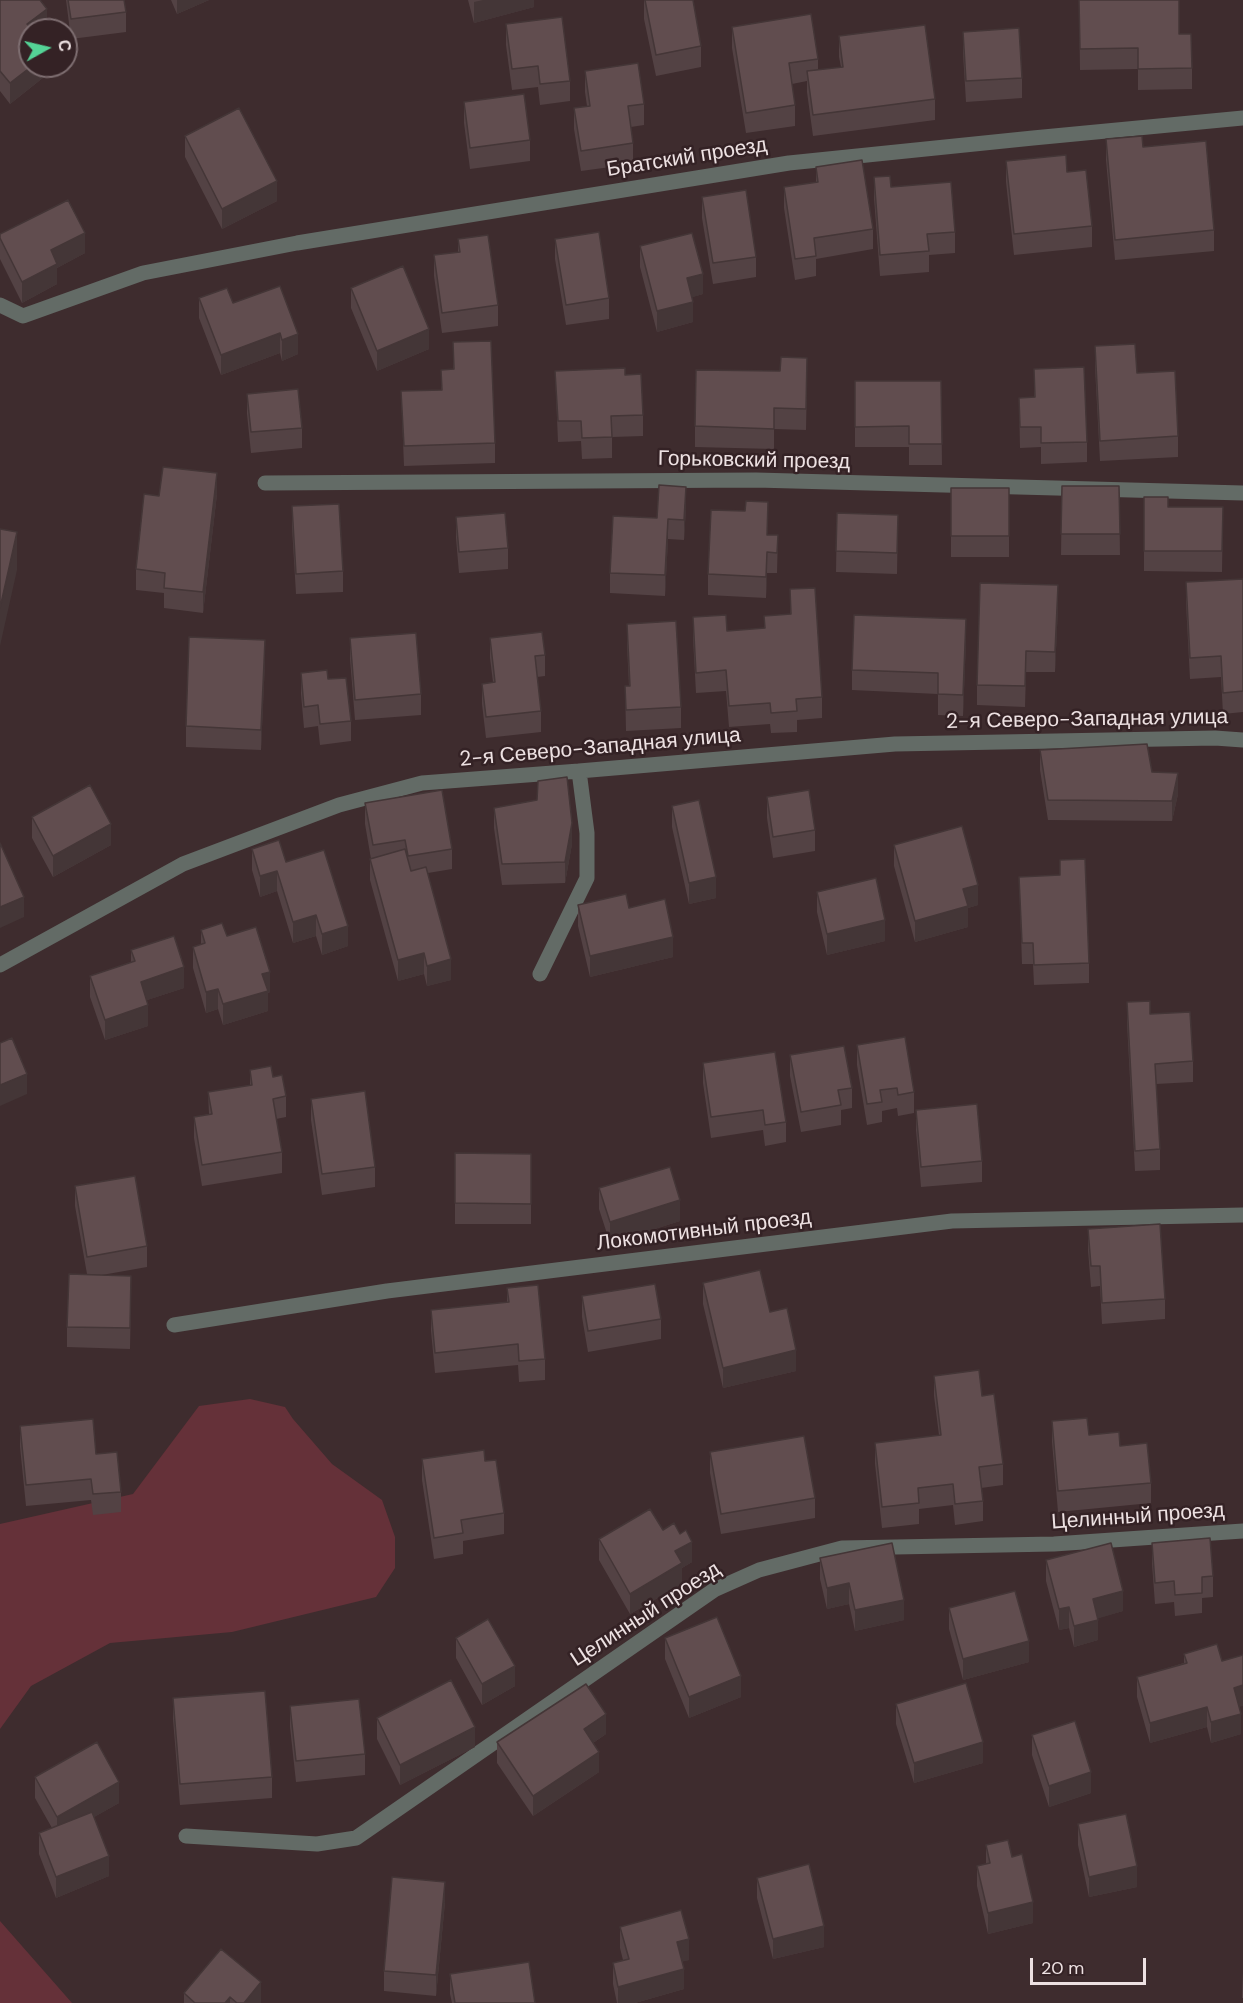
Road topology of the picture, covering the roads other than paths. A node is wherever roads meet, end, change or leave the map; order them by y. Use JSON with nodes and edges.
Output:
{"nodes":[{"id":1,"x":1243,"y":118,"type":"edge"},
{"id":2,"x":0,"y":305,"type":"edge"},
{"id":3,"x":265,"y":483,"type":"dead end"},
{"id":4,"x":1243,"y":493,"type":"edge"},
{"id":5,"x":1243,"y":740,"type":"edge"},
{"id":6,"x":579,"y":771,"type":"junction"},
{"id":7,"x":0,"y":965,"type":"edge"},
{"id":8,"x":540,"y":974,"type":"dead end"},
{"id":9,"x":1243,"y":1215,"type":"edge"},
{"id":10,"x":174,"y":1325,"type":"dead end"},
{"id":11,"x":1243,"y":1531,"type":"edge"},
{"id":12,"x":186,"y":1836,"type":"dead end"}],
"edges":[{"from":1,"to":2,"type":"street","name":"Братский проезд"},
{"from":3,"to":4,"type":"street","name":"Горьковский проезд"},
{"from":5,"to":6,"type":"street","name":"2-я Северо-Западная улица"},
{"from":6,"to":7,"type":"street","name":"2-я Северо-Западная улица"},
{"from":6,"to":8,"type":"street"},
{"from":9,"to":10,"type":"street","name":"Локомотивный проезд"},
{"from":11,"to":12,"type":"street","name":"Целинный проезд"}]}
